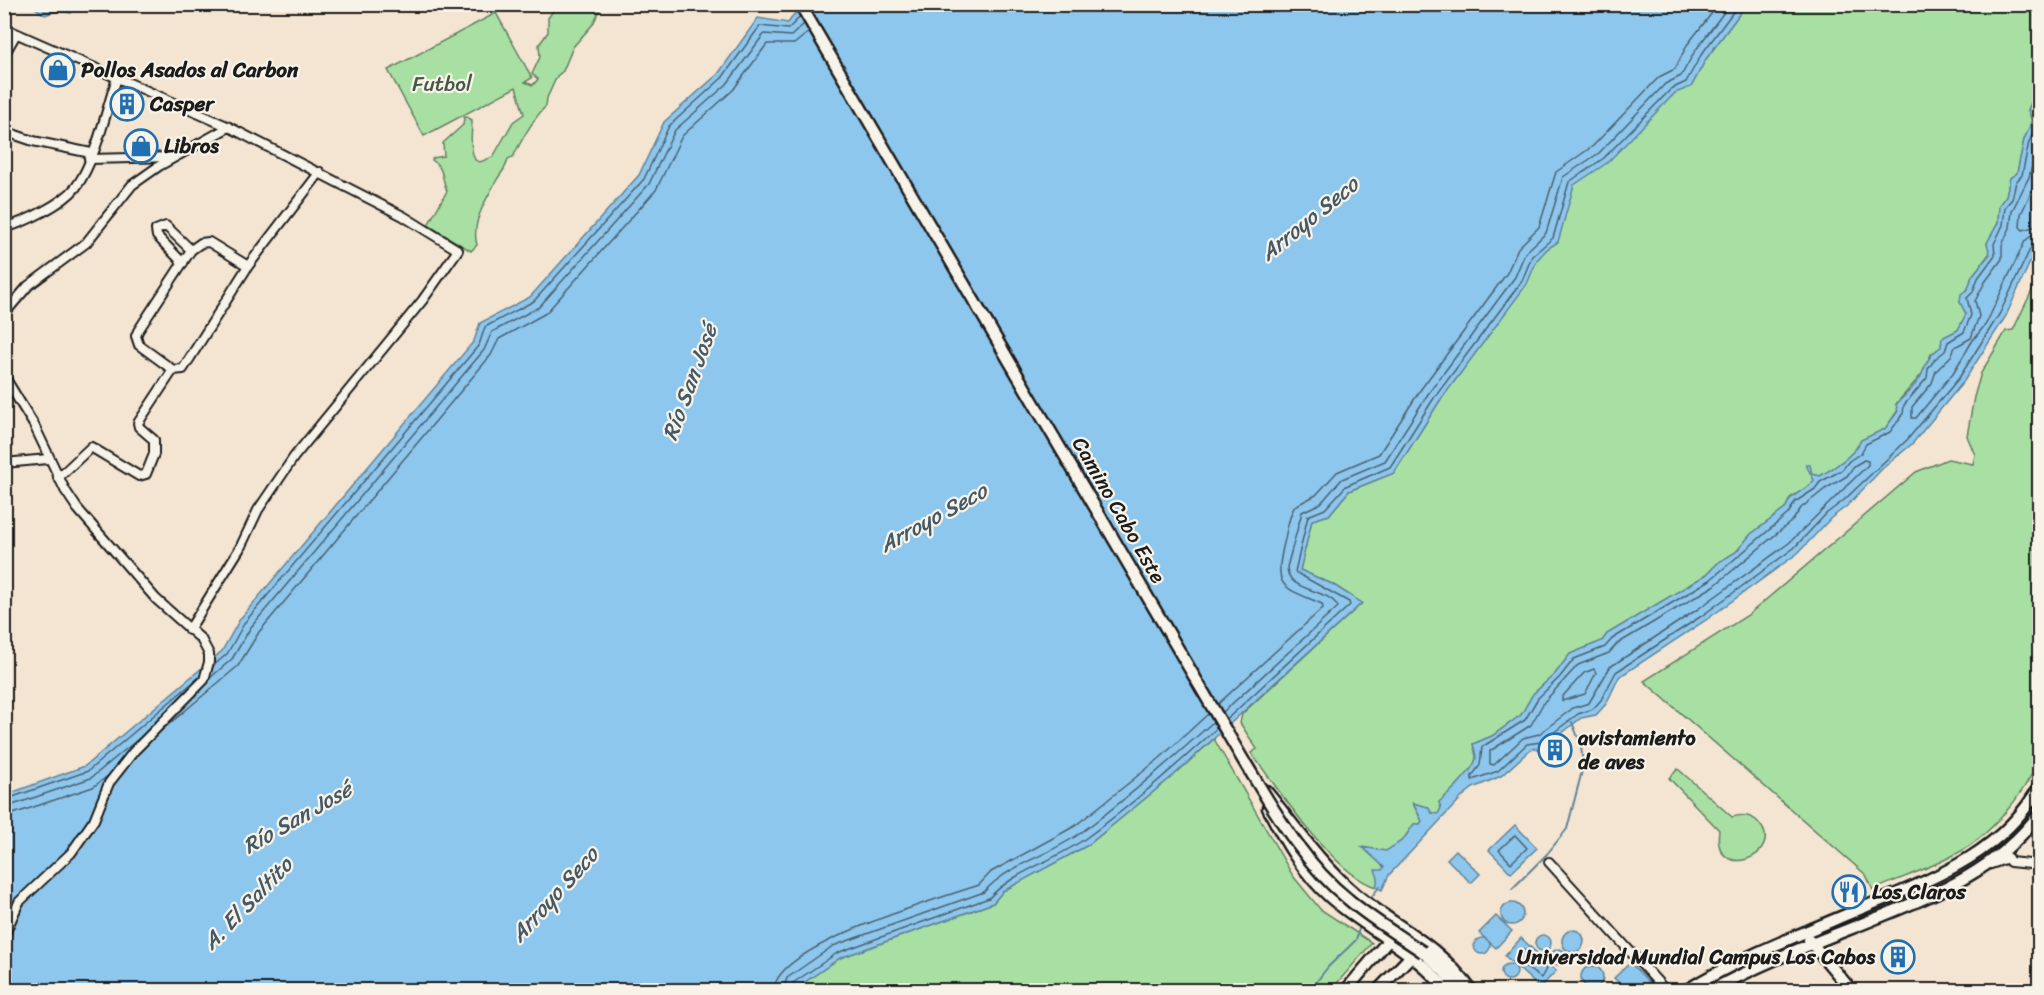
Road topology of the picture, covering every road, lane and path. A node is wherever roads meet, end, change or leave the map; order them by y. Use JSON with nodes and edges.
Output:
{"nodes":[{"id":1,"x":800,"y":4,"type":"edge"},
{"id":2,"x":4,"y":28,"type":"edge"},
{"id":3,"x":16,"y":34,"type":"junction"},
{"id":4,"x":4,"y":55,"type":"edge"},
{"id":5,"x":117,"y":78,"type":"junction"},
{"id":6,"x":229,"y":127,"type":"junction"},
{"id":7,"x":4,"y":131,"type":"edge"},
{"id":8,"x":90,"y":156,"type":"junction"},
{"id":9,"x":175,"y":157,"type":"junction"},
{"id":10,"x":320,"y":172,"type":"junction"},
{"id":11,"x":4,"y":228,"type":"edge"},
{"id":12,"x":191,"y":250,"type":"junction"},
{"id":13,"x":183,"y":263,"type":"junction"},
{"id":14,"x":248,"y":266,"type":"junction"},
{"id":15,"x":4,"y":314,"type":"edge"},
{"id":16,"x":173,"y":370,"type":"junction"},
{"id":17,"x":4,"y":376,"type":"edge"},
{"id":18,"x":48,"y":459,"type":"junction"},
{"id":19,"x":4,"y":463,"type":"edge"},
{"id":20,"x":58,"y":478,"type":"junction"},
{"id":21,"x":189,"y":630,"type":"junction"},
{"id":22,"x":1246,"y":764,"type":"junction"},
{"id":23,"x":2040,"y":785,"type":"edge"},
{"id":24,"x":2040,"y":813,"type":"edge"},
{"id":25,"x":1549,"y":862,"type":"dead end"},
{"id":26,"x":1989,"y":864,"type":"junction"},
{"id":27,"x":2040,"y":865,"type":"edge"},
{"id":28,"x":1401,"y":925,"type":"junction"},
{"id":29,"x":1806,"y":932,"type":"junction"},
{"id":30,"x":4,"y":936,"type":"edge"},
{"id":31,"x":1389,"y":941,"type":"junction"},
{"id":32,"x":1811,"y":945,"type":"junction"},
{"id":33,"x":1423,"y":947,"type":"junction"},
{"id":34,"x":1410,"y":956,"type":"junction"},
{"id":35,"x":1346,"y":990,"type":"edge"},
{"id":36,"x":1378,"y":990,"type":"edge"},
{"id":37,"x":1446,"y":990,"type":"edge"},
{"id":38,"x":1459,"y":990,"type":"edge"},
{"id":39,"x":1471,"y":990,"type":"edge"},
{"id":40,"x":1665,"y":990,"type":"edge"},
{"id":41,"x":1687,"y":990,"type":"edge"},
{"id":42,"x":1712,"y":990,"type":"edge"},
{"id":43,"x":1851,"y":990,"type":"edge"}],
"edges":[{"from":1,"to":22,"type":"main road","name":"Camino Cabo Este"},
{"from":2,"to":3,"type":"street"},
{"from":3,"to":4,"type":"street"},
{"from":3,"to":5,"type":"street"},
{"from":5,"to":6,"type":"street"},
{"from":5,"to":8,"type":"street"},
{"from":6,"to":9,"type":"street"},
{"from":6,"to":10,"type":"street"},
{"from":7,"to":8,"type":"street"},
{"from":8,"to":9,"type":"street"},
{"from":8,"to":11,"type":"street"},
{"from":9,"to":15,"type":"street"},
{"from":10,"to":14,"type":"street"},
{"from":10,"to":21,"type":"street"},
{"from":12,"to":13,"type":"street"},
{"from":12,"to":13,"type":"street"},
{"from":12,"to":14,"type":"street"},
{"from":13,"to":16,"type":"street"},
{"from":14,"to":16,"type":"street"},
{"from":16,"to":20,"type":"street"},
{"from":17,"to":18,"type":"street"},
{"from":18,"to":19,"type":"street"},
{"from":18,"to":20,"type":"street"},
{"from":20,"to":21,"type":"street"},
{"from":21,"to":30,"type":"street"},
{"from":22,"to":28,"type":"main road","bridge":true},
{"from":22,"to":31,"type":"main road","bridge":true},
{"from":22,"to":33,"type":"main road","name":"Camino Cabo Este","bridge":true},
{"from":23,"to":29,"type":"main road"},
{"from":24,"to":26,"type":"main road"},
{"from":25,"to":40,"type":"street"},
{"from":26,"to":27,"type":"street"},
{"from":26,"to":32,"type":"main road"},
{"from":28,"to":31,"type":"main road"},
{"from":28,"to":33,"type":"main road"},
{"from":29,"to":32,"type":"main road"},
{"from":29,"to":41,"type":"main road"},
{"from":31,"to":34,"type":"main road"},
{"from":31,"to":35,"type":"main road"},
{"from":32,"to":42,"type":"main road"},
{"from":32,"to":43,"type":"main road"},
{"from":33,"to":34,"type":"main road"},
{"from":33,"to":38,"type":"main road","name":"Camino Cabo Este"},
{"from":33,"to":39,"type":"main road"},
{"from":34,"to":36,"type":"main road"},
{"from":34,"to":37,"type":"main road"}]}
